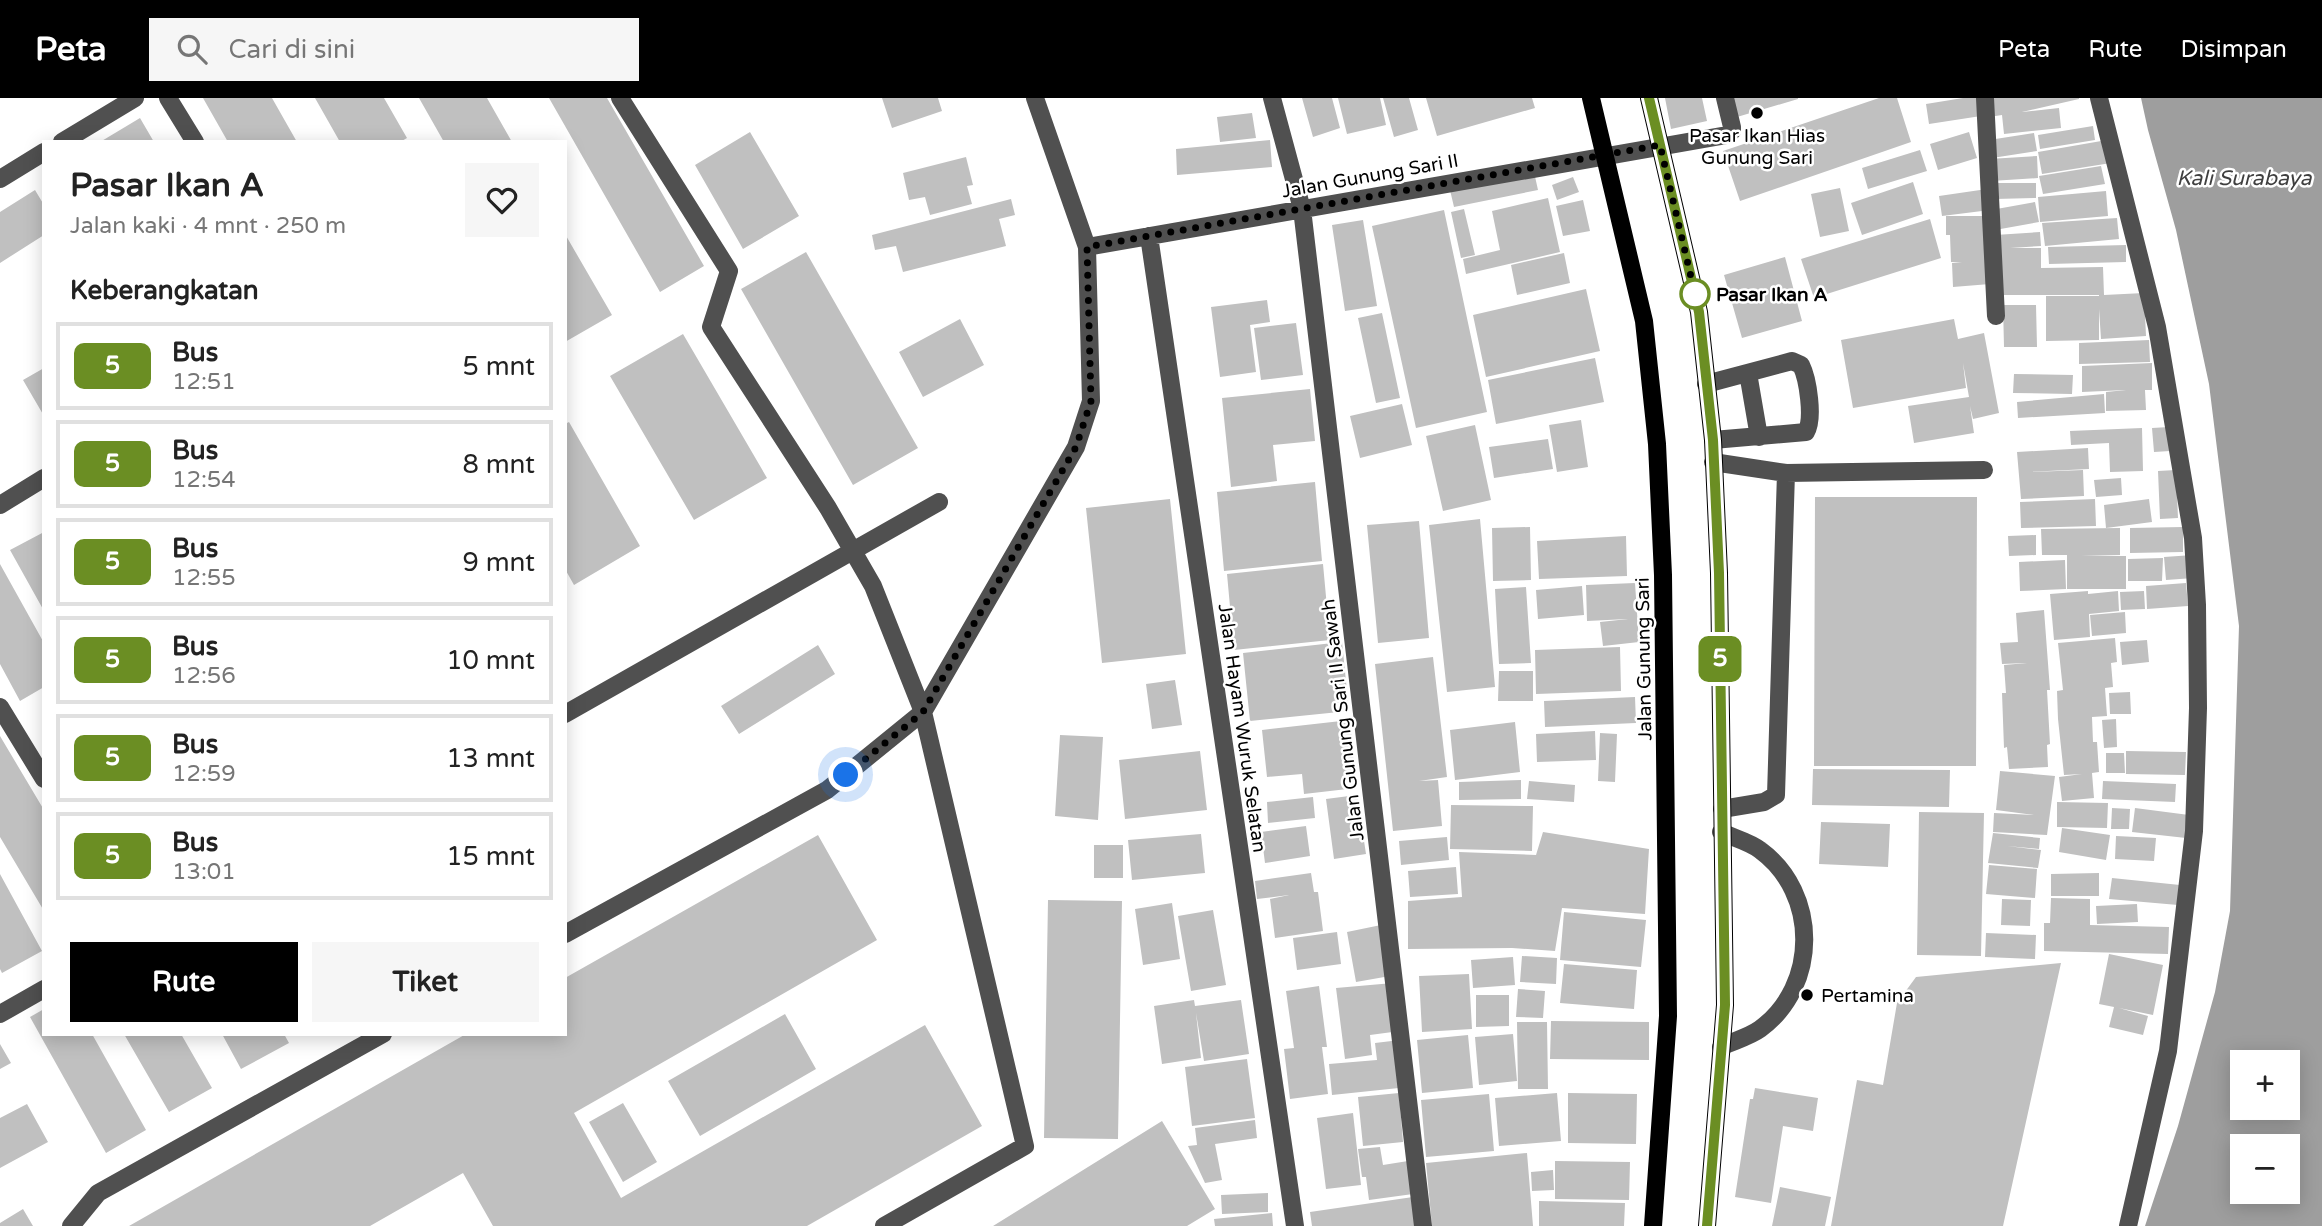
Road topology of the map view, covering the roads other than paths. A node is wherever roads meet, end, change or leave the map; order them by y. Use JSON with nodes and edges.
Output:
{"nodes":[{"id":1,"x":135,"y":98,"type":"edge"},
{"id":2,"x":168,"y":98,"type":"edge"},
{"id":3,"x":620,"y":98,"type":"edge"},
{"id":4,"x":1035,"y":98,"type":"edge"},
{"id":5,"x":1272,"y":98,"type":"edge"},
{"id":6,"x":1591,"y":98,"type":"edge"},
{"id":7,"x":1649,"y":98,"type":"edge"},
{"id":8,"x":1726,"y":98,"type":"edge"},
{"id":9,"x":1985,"y":98,"type":"edge"},
{"id":10,"x":2099,"y":98,"type":"edge"},
{"id":11,"x":65,"y":140,"type":"edge"},
{"id":12,"x":194,"y":140,"type":"edge"},
{"id":13,"x":1660,"y":145,"type":"junction"},
{"id":14,"x":42,"y":153,"type":"edge"},
{"id":15,"x":1604,"y":155,"type":"junction"},
{"id":16,"x":0,"y":178,"type":"edge"},
{"id":17,"x":1302,"y":209,"type":"junction"},
{"id":18,"x":1149,"y":236,"type":"junction"},
{"id":19,"x":1087,"y":247,"type":"junction"},
{"id":20,"x":1996,"y":316,"type":"dead end"},
{"id":21,"x":1748,"y":373,"type":"junction"},
{"id":22,"x":1706,"y":384,"type":"junction"},
{"id":23,"x":1759,"y":437,"type":"junction"},
{"id":24,"x":1713,"y":440,"type":"junction"},
{"id":25,"x":1713,"y":462,"type":"junction"},
{"id":26,"x":1984,"y":470,"type":"dead end"},
{"id":27,"x":1786,"y":473,"type":"junction"},
{"id":28,"x":42,"y":479,"type":"edge"},
{"id":29,"x":939,"y":502,"type":"dead end"},
{"id":30,"x":0,"y":505,"type":"edge"},
{"id":31,"x":852,"y":550,"type":"junction"},
{"id":32,"x":0,"y":707,"type":"edge"},
{"id":33,"x":923,"y":712,"type":"junction"},
{"id":34,"x":567,"y":713,"type":"edge"},
{"id":35,"x":42,"y":776,"type":"edge"},
{"id":36,"x":1721,"y":809,"type":"junction"},
{"id":37,"x":1721,"y":832,"type":"junction"},
{"id":38,"x":567,"y":933,"type":"edge"},
{"id":39,"x":42,"y":990,"type":"edge"},
{"id":40,"x":0,"y":1014,"type":"edge"},
{"id":41,"x":379,"y":1036,"type":"edge"},
{"id":42,"x":1721,"y":1047,"type":"junction"},
{"id":43,"x":71,"y":1226,"type":"edge"},
{"id":44,"x":884,"y":1226,"type":"edge"},
{"id":45,"x":1295,"y":1226,"type":"edge"},
{"id":46,"x":1423,"y":1226,"type":"edge"},
{"id":47,"x":1653,"y":1226,"type":"edge"},
{"id":48,"x":1707,"y":1226,"type":"edge"},
{"id":49,"x":2128,"y":1226,"type":"edge"}],
"edges":[{"from":1,"to":11,"type":"street"},
{"from":2,"to":12,"type":"street"},
{"from":3,"to":31,"type":"street"},
{"from":4,"to":19,"type":"street"},
{"from":5,"to":17,"type":"street","name":"Jalan Gunung Sari II Sawah"},
{"from":6,"to":15,"type":"main road","name":"Jalan Gunung Sari"},
{"from":7,"to":13,"type":"main road"},
{"from":8,"to":13,"type":"street","name":"Jalan Gunung Sari II"},
{"from":9,"to":20,"type":"street"},
{"from":10,"to":49,"type":"street"},
{"from":13,"to":15,"type":"street","name":"Jalan Gunung Sari II"},
{"from":13,"to":22,"type":"main road"},
{"from":14,"to":16,"type":"street"},
{"from":15,"to":17,"type":"street","name":"Jalan Gunung Sari II"},
{"from":15,"to":47,"type":"main road","name":"Jalan Gunung Sari"},
{"from":17,"to":18,"type":"street","name":"Jalan Gunung Sari II"},
{"from":17,"to":46,"type":"street","name":"Jalan Gunung Sari II Sawah"},
{"from":18,"to":19,"type":"street","name":"Jalan Gunung Sari II"},
{"from":18,"to":45,"type":"street","name":"Jalan Hayam Wuruk Selatan"},
{"from":19,"to":33,"type":"street"},
{"from":21,"to":22,"type":"street"},
{"from":21,"to":23,"type":"street"},
{"from":21,"to":23,"type":"street"},
{"from":22,"to":24,"type":"main road"},
{"from":23,"to":24,"type":"street"},
{"from":24,"to":25,"type":"main road"},
{"from":25,"to":27,"type":"street"},
{"from":25,"to":36,"type":"main road"},
{"from":26,"to":27,"type":"street"},
{"from":27,"to":36,"type":"street"},
{"from":28,"to":30,"type":"street"},
{"from":29,"to":31,"type":"street"},
{"from":31,"to":33,"type":"street"},
{"from":31,"to":34,"type":"street"},
{"from":32,"to":35,"type":"street"},
{"from":33,"to":38,"type":"street"},
{"from":33,"to":44,"type":"street"},
{"from":36,"to":37,"type":"main road"},
{"from":37,"to":42,"type":"main road"},
{"from":37,"to":42,"type":"street"},
{"from":39,"to":40,"type":"street"},
{"from":41,"to":43,"type":"street"},
{"from":42,"to":48,"type":"main road"}]}
